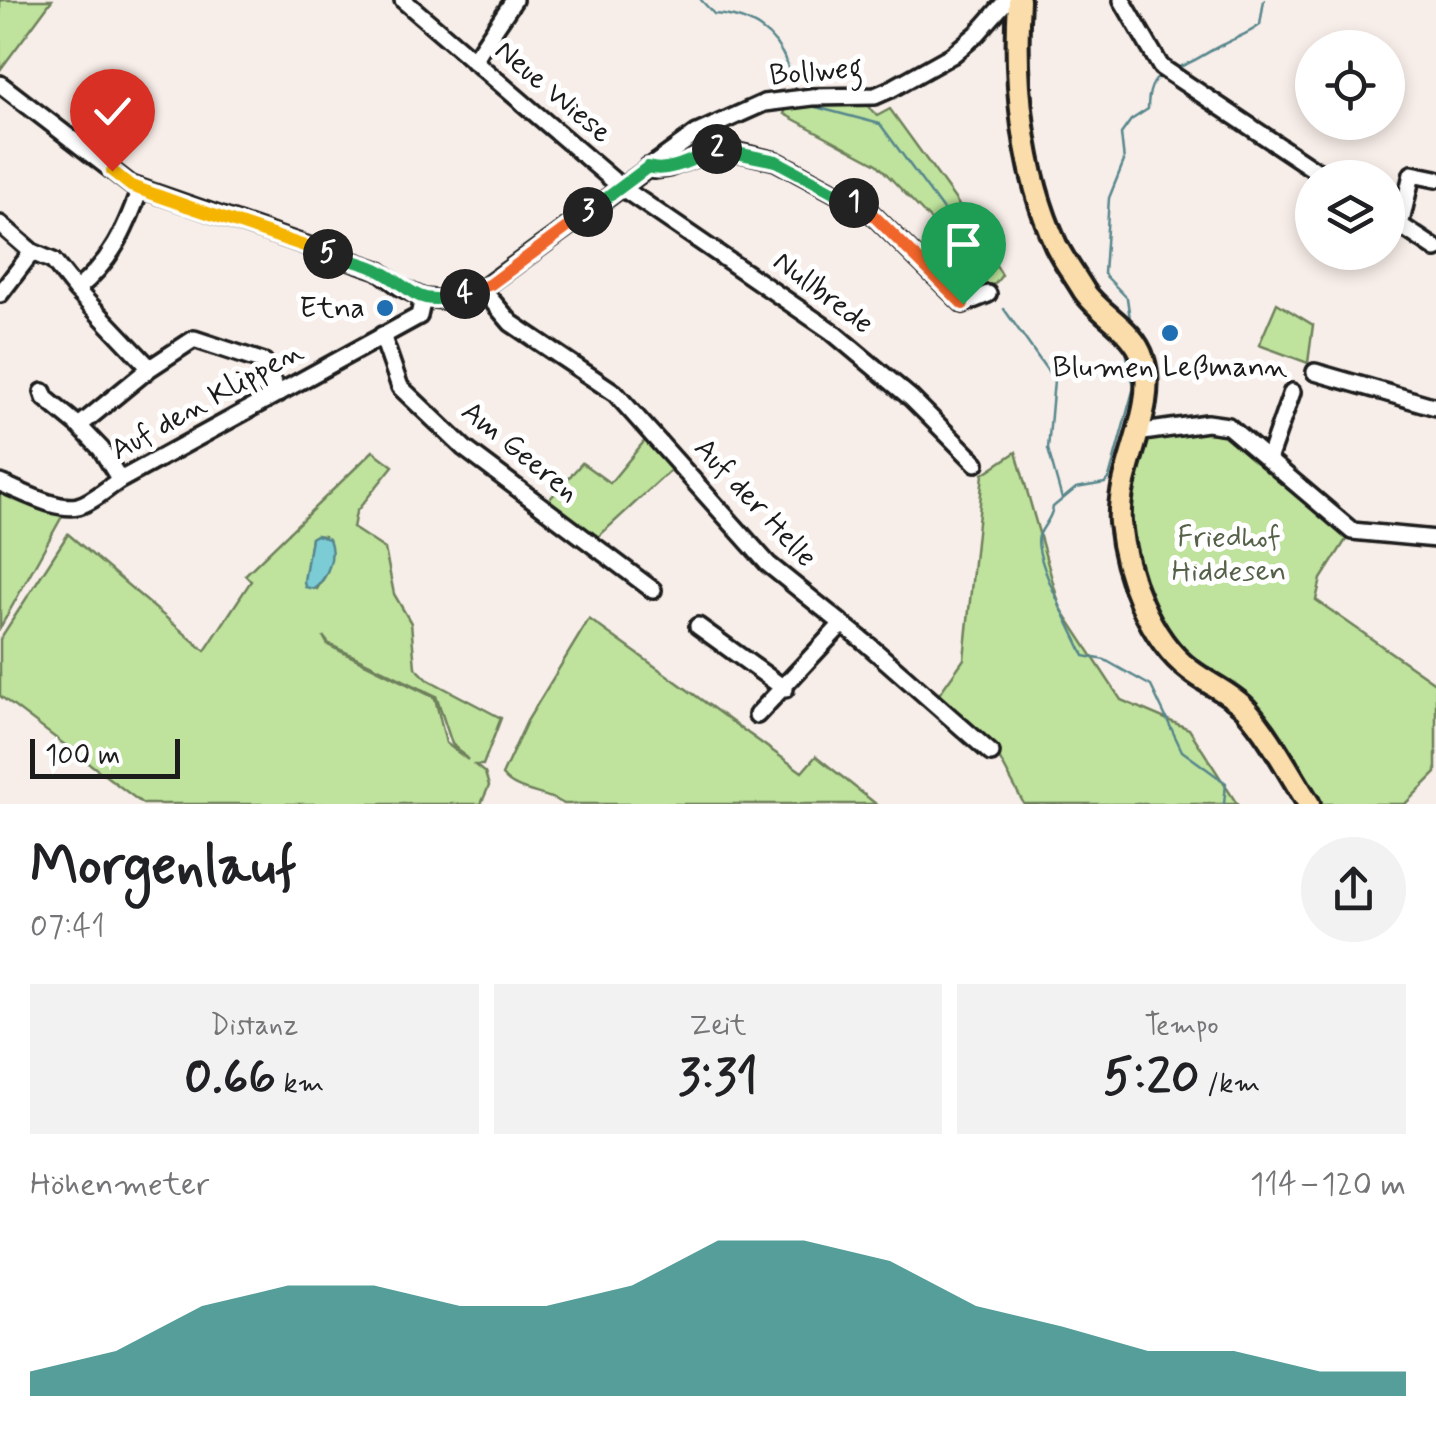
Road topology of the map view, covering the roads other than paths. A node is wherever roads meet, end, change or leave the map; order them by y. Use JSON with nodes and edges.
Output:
{"nodes":[{"id":1,"x":403,"y":0,"type":"edge"},
{"id":2,"x":514,"y":0,"type":"edge"},
{"id":3,"x":1007,"y":0,"type":"edge"},
{"id":4,"x":1019,"y":0,"type":"edge"},
{"id":5,"x":1122,"y":0,"type":"edge"},
{"id":6,"x":473,"y":61,"type":"junction"},
{"id":7,"x":0,"y":84,"type":"edge"},
{"id":8,"x":1300,"y":160,"type":"edge"},
{"id":9,"x":648,"y":167,"type":"junction"},
{"id":10,"x":1436,"y":179,"type":"edge"},
{"id":11,"x":622,"y":186,"type":"junction"},
{"id":12,"x":140,"y":189,"type":"junction"},
{"id":13,"x":1405,"y":192,"type":"edge"},
{"id":14,"x":0,"y":224,"type":"edge"},
{"id":15,"x":1405,"y":228,"type":"edge"},
{"id":16,"x":1436,"y":249,"type":"edge"},
{"id":17,"x":32,"y":252,"type":"junction"},
{"id":18,"x":76,"y":290,"type":"junction"},
{"id":19,"x":482,"y":290,"type":"junction"},
{"id":20,"x":0,"y":294,"type":"edge"},
{"id":21,"x":988,"y":294,"type":"dead end"},
{"id":22,"x":423,"y":298,"type":"junction"},
{"id":23,"x":382,"y":335,"type":"junction"},
{"id":24,"x":150,"y":368,"type":"junction"},
{"id":25,"x":1315,"y":372,"type":"dead end"},
{"id":26,"x":44,"y":392,"type":"dead end"},
{"id":27,"x":1292,"y":392,"type":"dead end"},
{"id":28,"x":278,"y":394,"type":"junction"},
{"id":29,"x":1436,"y":407,"type":"edge"},
{"id":30,"x":80,"y":426,"type":"junction"},
{"id":31,"x":1136,"y":434,"type":"junction"},
{"id":32,"x":1268,"y":457,"type":"junction"},
{"id":33,"x":976,"y":463,"type":"dead end"},
{"id":34,"x":120,"y":480,"type":"junction"},
{"id":35,"x":0,"y":482,"type":"edge"},
{"id":36,"x":1435,"y":535,"type":"edge"},
{"id":37,"x":653,"y":590,"type":"dead end"},
{"id":38,"x":841,"y":625,"type":"junction"},
{"id":39,"x":698,"y":626,"type":"dead end"},
{"id":40,"x":785,"y":689,"type":"junction"},
{"id":41,"x":757,"y":715,"type":"dead end"},
{"id":42,"x":990,"y":752,"type":"dead end"},
{"id":43,"x":1310,"y":804,"type":"edge"}],
"edges":[{"from":1,"to":6,"type":"street","name":"Neue Wiese"},
{"from":2,"to":6,"type":"street"},
{"from":3,"to":9,"type":"street","name":"Bollweg"},
{"from":4,"to":31,"type":"main road"},
{"from":5,"to":8,"type":"street"},
{"from":6,"to":11,"type":"street","name":"Neue Wiese"},
{"from":7,"to":12,"type":"street"},
{"from":9,"to":11,"type":"street","name":"Bollweg"},
{"from":9,"to":21,"type":"street"},
{"from":10,"to":13,"type":"street"},
{"from":11,"to":19,"type":"street","name":"Bollweg"},
{"from":11,"to":33,"type":"street","name":"Nullbrede"},
{"from":12,"to":18,"type":"street"},
{"from":12,"to":22,"type":"street"},
{"from":14,"to":17,"type":"street"},
{"from":15,"to":16,"type":"street"},
{"from":17,"to":18,"type":"street"},
{"from":17,"to":20,"type":"street"},
{"from":18,"to":24,"type":"street"},
{"from":19,"to":22,"type":"street"},
{"from":19,"to":38,"type":"street","name":"Auf der Helle"},
{"from":22,"to":23,"type":"street","name":"Auf den Klippen"},
{"from":23,"to":28,"type":"street","name":"Auf den Klippen"},
{"from":23,"to":37,"type":"street","name":"Am Geeren"},
{"from":24,"to":28,"type":"street"},
{"from":24,"to":30,"type":"street"},
{"from":25,"to":29,"type":"street"},
{"from":26,"to":30,"type":"street"},
{"from":27,"to":32,"type":"street"},
{"from":28,"to":34,"type":"street","name":"Auf den Klippen"},
{"from":30,"to":34,"type":"street"},
{"from":31,"to":32,"type":"street"},
{"from":31,"to":43,"type":"main road"},
{"from":32,"to":36,"type":"street"},
{"from":34,"to":35,"type":"street","name":"Auf den Klippen"},
{"from":38,"to":40,"type":"street"},
{"from":38,"to":42,"type":"street","name":"Auf der Helle"},
{"from":39,"to":40,"type":"street"},
{"from":40,"to":41,"type":"street"}]}
